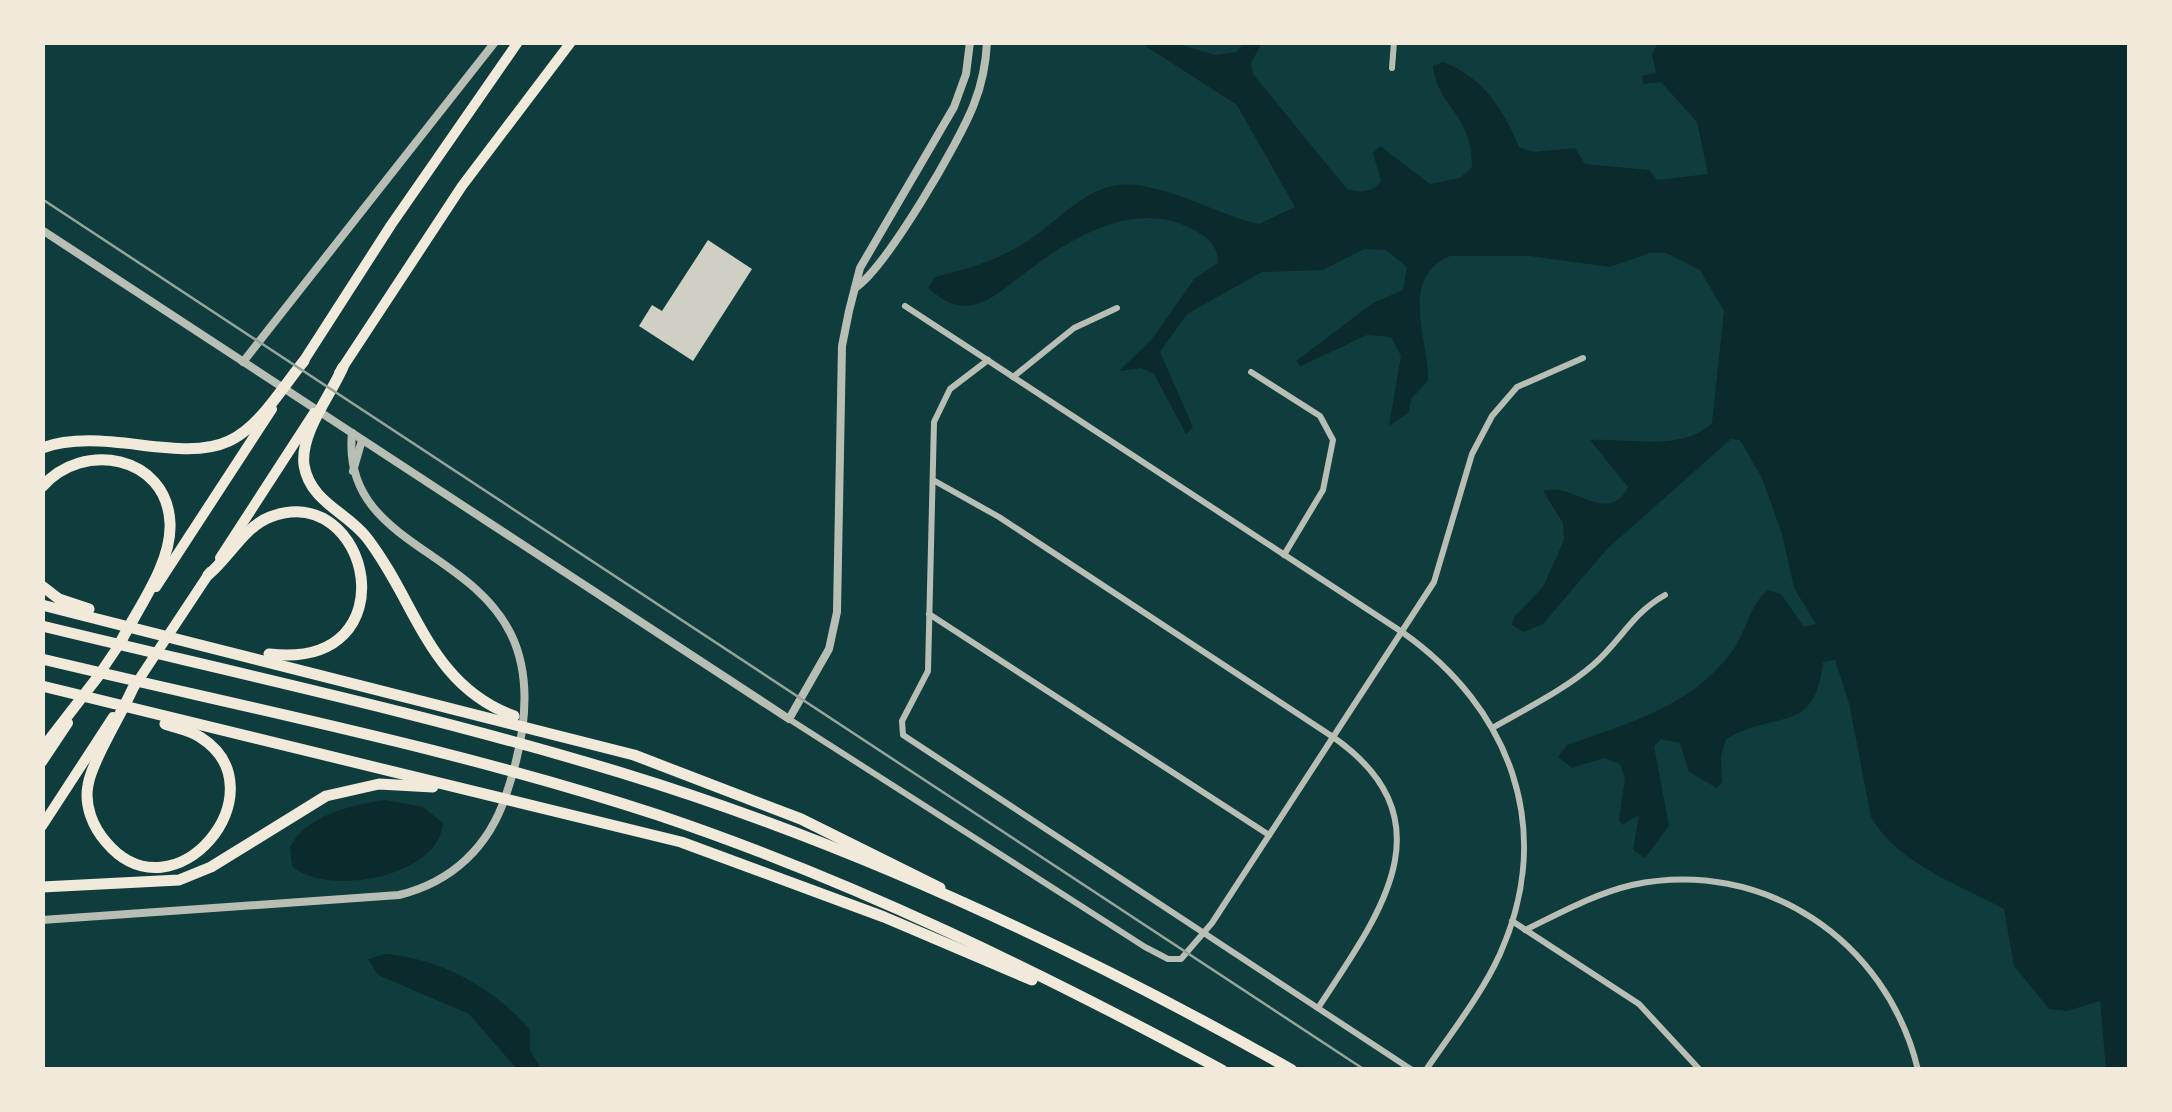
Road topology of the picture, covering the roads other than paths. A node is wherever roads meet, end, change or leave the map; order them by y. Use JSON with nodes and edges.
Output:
{"nodes":[{"id":1,"x":496,"y":42,"type":"edge"},
{"id":2,"x":518,"y":42,"type":"edge"},
{"id":3,"x":571,"y":42,"type":"edge"},
{"id":4,"x":970,"y":42,"type":"edge"},
{"id":5,"x":987,"y":42,"type":"edge"},
{"id":6,"x":1394,"y":42,"type":"edge"},
{"id":7,"x":1392,"y":68,"type":"dead end"},
{"id":8,"x":42,"y":230,"type":"edge"},
{"id":9,"x":855,"y":288,"type":"junction"},
{"id":10,"x":905,"y":306,"type":"dead end"},
{"id":11,"x":1117,"y":308,"type":"dead end"},
{"id":12,"x":1582,"y":358,"type":"dead end"},
{"id":13,"x":304,"y":360,"type":"joint"},
{"id":14,"x":988,"y":360,"type":"junction"},
{"id":15,"x":347,"y":361,"type":"joint"},
{"id":16,"x":243,"y":362,"type":"junction"},
{"id":17,"x":1251,"y":372,"type":"dead end"},
{"id":18,"x":1014,"y":376,"type":"junction"},
{"id":19,"x":259,"y":422,"type":"junction"},
{"id":20,"x":352,"y":434,"type":"junction"},
{"id":21,"x":362,"y":440,"type":"junction"},
{"id":22,"x":299,"y":447,"type":"junction"},
{"id":23,"x":42,"y":448,"type":"edge"},
{"id":24,"x":353,"y":471,"type":"junction"},
{"id":25,"x":933,"y":480,"type":"junction"},
{"id":26,"x":42,"y":487,"type":"edge"},
{"id":27,"x":1284,"y":556,"type":"junction"},
{"id":28,"x":208,"y":575,"type":"junction"},
{"id":29,"x":42,"y":586,"type":"edge"},
{"id":30,"x":151,"y":589,"type":"junction"},
{"id":31,"x":1665,"y":596,"type":"dead end"},
{"id":32,"x":42,"y":606,"type":"edge"},
{"id":33,"x":930,"y":614,"type":"junction"},
{"id":34,"x":42,"y":626,"type":"edge"},
{"id":35,"x":1402,"y":632,"type":"junction"},
{"id":36,"x":154,"y":633,"type":"junction"},
{"id":37,"x":119,"y":645,"type":"joint"},
{"id":38,"x":214,"y":647,"type":"junction"},
{"id":39,"x":42,"y":658,"type":"edge"},
{"id":40,"x":100,"y":674,"type":"joint"},
{"id":41,"x":42,"y":687,"type":"edge"},
{"id":42,"x":132,"y":688,"type":"joint"},
{"id":43,"x":104,"y":702,"type":"junction"},
{"id":44,"x":789,"y":719,"type":"junction"},
{"id":45,"x":1494,"y":727,"type":"junction"},
{"id":46,"x":61,"y":728,"type":"junction"},
{"id":47,"x":1333,"y":737,"type":"junction"},
{"id":48,"x":105,"y":738,"type":"junction"},
{"id":49,"x":579,"y":740,"type":"junction"},
{"id":50,"x":42,"y":749,"type":"edge"},
{"id":51,"x":42,"y":762,"type":"edge"},
{"id":52,"x":488,"y":792,"type":"junction"},
{"id":53,"x":42,"y":826,"type":"edge"},
{"id":54,"x":1269,"y":835,"type":"junction"},
{"id":55,"x":42,"y":888,"type":"edge"},
{"id":56,"x":992,"y":917,"type":"junction"},
{"id":57,"x":42,"y":920,"type":"edge"},
{"id":58,"x":1512,"y":921,"type":"junction"},
{"id":59,"x":1526,"y":930,"type":"junction"},
{"id":60,"x":1204,"y":933,"type":"junction"},
{"id":61,"x":1318,"y":1008,"type":"junction"},
{"id":62,"x":1118,"y":1017,"type":"junction"},
{"id":63,"x":1222,"y":1070,"type":"edge"},
{"id":64,"x":1292,"y":1070,"type":"edge"},
{"id":65,"x":1412,"y":1070,"type":"edge"},
{"id":66,"x":1426,"y":1070,"type":"edge"},
{"id":67,"x":1700,"y":1070,"type":"edge"},
{"id":68,"x":1918,"y":1070,"type":"edge"}],
"edges":[{"from":1,"to":16,"type":"street"},
{"from":2,"to":13,"type":"main road"},
{"from":3,"to":15,"type":"main road"},
{"from":4,"to":9,"type":"street"},
{"from":5,"to":9,"type":"street"},
{"from":6,"to":7,"type":"street"},
{"from":8,"to":16,"type":"street"},
{"from":9,"to":44,"type":"street"},
{"from":10,"to":14,"type":"street"},
{"from":11,"to":18,"type":"street"},
{"from":12,"to":35,"type":"street"},
{"from":13,"to":19,"type":"highway"},
{"from":14,"to":18,"type":"street"},
{"from":14,"to":25,"type":"street"},
{"from":15,"to":22,"type":"highway"},
{"from":16,"to":20,"type":"street"},
{"from":17,"to":27,"type":"street"},
{"from":18,"to":27,"type":"street"},
{"from":19,"to":23,"type":"highway"},
{"from":19,"to":30,"type":"main road"},
{"from":20,"to":21,"type":"street"},
{"from":20,"to":24,"type":"street"},
{"from":21,"to":24,"type":"street"},
{"from":21,"to":44,"type":"street"},
{"from":22,"to":28,"type":"main road"},
{"from":22,"to":49,"type":"highway"},
{"from":24,"to":57,"type":"street"},
{"from":25,"to":33,"type":"street"},
{"from":25,"to":47,"type":"street"},
{"from":26,"to":30,"type":"highway"},
{"from":27,"to":35,"type":"street"},
{"from":28,"to":38,"type":"highway"},
{"from":28,"to":42,"type":"main road"},
{"from":29,"to":36,"type":"highway"},
{"from":30,"to":37,"type":"highway"},
{"from":31,"to":45,"type":"street"},
{"from":32,"to":36,"type":"highway"},
{"from":33,"to":54,"type":"street"},
{"from":33,"to":60,"type":"street"},
{"from":34,"to":56,"type":"highway"},
{"from":35,"to":45,"type":"street"},
{"from":35,"to":47,"type":"street"},
{"from":36,"to":38,"type":"highway"},
{"from":37,"to":40,"type":"main road"},
{"from":38,"to":49,"type":"highway"},
{"from":39,"to":62,"type":"highway"},
{"from":40,"to":46,"type":"highway"},
{"from":41,"to":43,"type":"highway"},
{"from":42,"to":48,"type":"highway"},
{"from":43,"to":48,"type":"highway"},
{"from":43,"to":52,"type":"highway"},
{"from":44,"to":60,"type":"street"},
{"from":45,"to":58,"type":"street"},
{"from":46,"to":50,"type":"highway"},
{"from":46,"to":51,"type":"main road"},
{"from":47,"to":54,"type":"street"},
{"from":47,"to":61,"type":"street"},
{"from":48,"to":53,"type":"main road"},
{"from":49,"to":56,"type":"highway"},
{"from":52,"to":55,"type":"highway"},
{"from":52,"to":62,"type":"highway"},
{"from":54,"to":60,"type":"street"},
{"from":56,"to":64,"type":"highway"},
{"from":58,"to":59,"type":"street"},
{"from":58,"to":66,"type":"street"},
{"from":59,"to":67,"type":"street"},
{"from":59,"to":68,"type":"street"},
{"from":60,"to":61,"type":"street"},
{"from":61,"to":65,"type":"street"},
{"from":62,"to":63,"type":"highway"}]}
